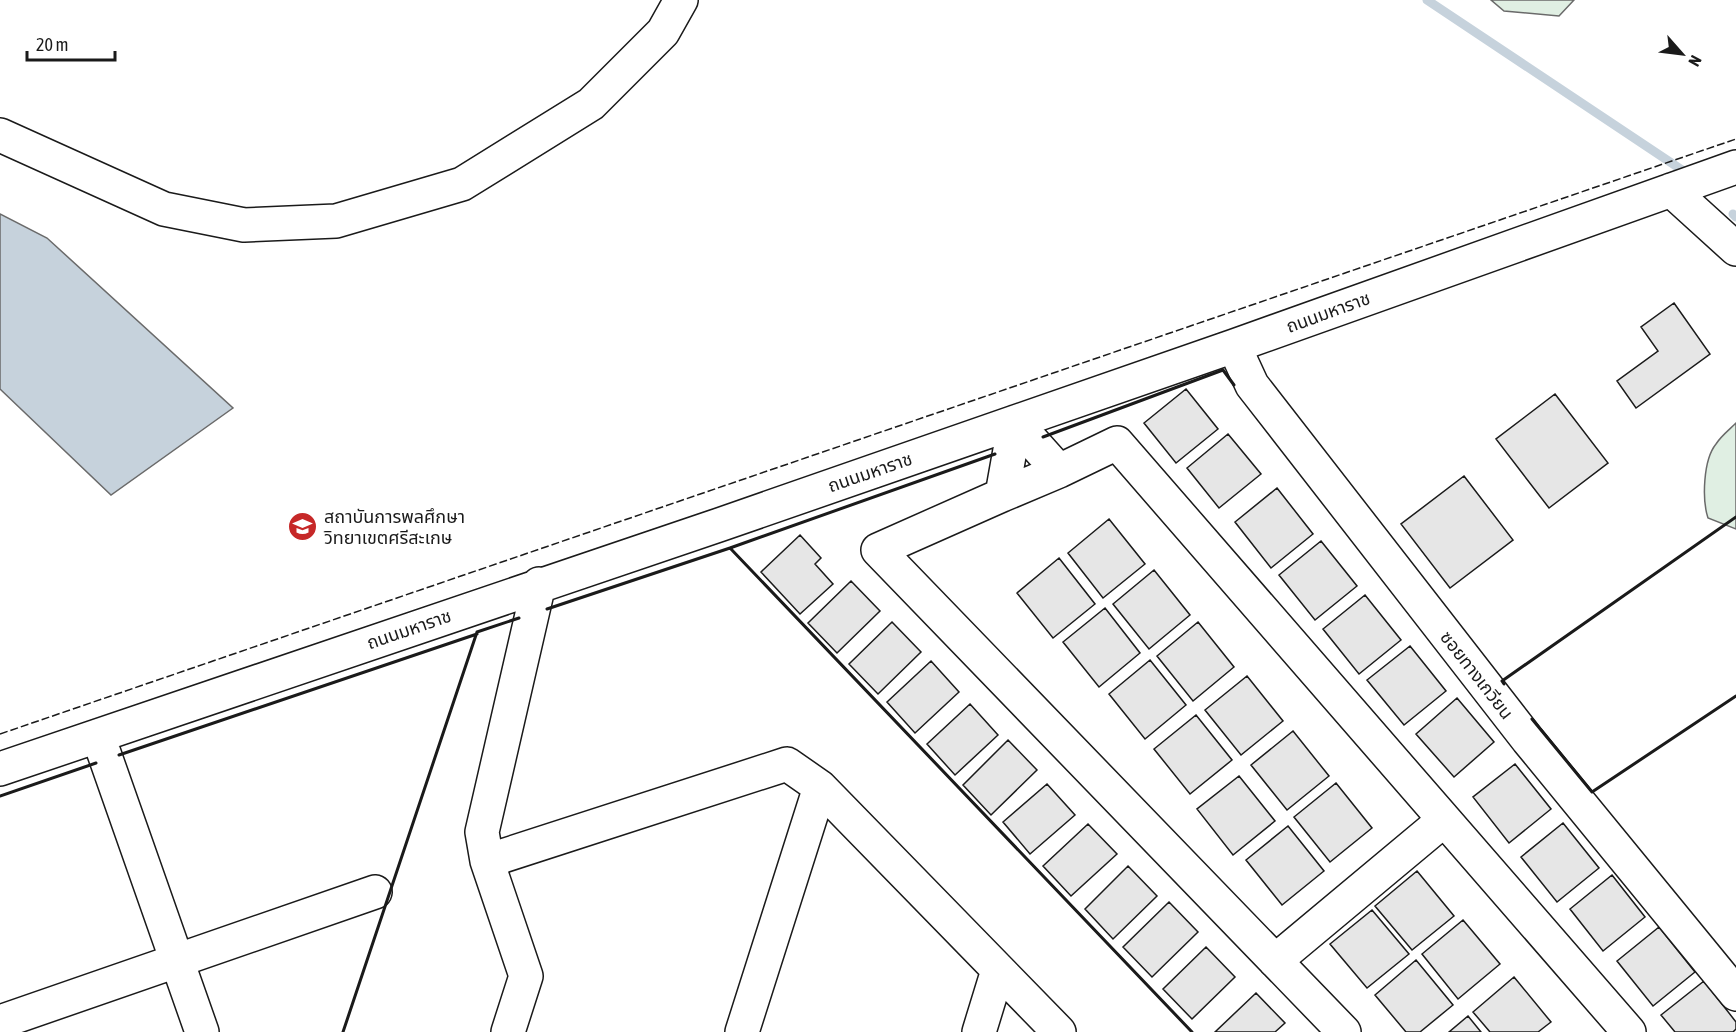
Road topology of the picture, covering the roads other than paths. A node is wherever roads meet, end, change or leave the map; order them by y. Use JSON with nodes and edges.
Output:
{"nodes":[{"id":1,"x":681,"y":0,"type":"edge"},
{"id":2,"x":0,"y":135,"type":"edge"},
{"id":3,"x":1733,"y":171,"type":"edge"},
{"id":4,"x":1671,"y":190,"type":"junction"},
{"id":5,"x":1736,"y":249,"type":"edge"},
{"id":6,"x":1234,"y":346,"type":"junction"},
{"id":7,"x":1015,"y":422,"type":"junction"},
{"id":8,"x":1059,"y":471,"type":"junction"},
{"id":9,"x":1002,"y":495,"type":"junction"},
{"id":10,"x":539,"y":584,"type":"junction"},
{"id":11,"x":98,"y":736,"type":"junction"},
{"id":12,"x":0,"y":769,"type":"edge"},
{"id":13,"x":820,"y":787,"type":"junction"},
{"id":14,"x":1444,"y":820,"type":"junction"},
{"id":15,"x":487,"y":861,"type":"junction"},
{"id":16,"x":375,"y":892,"type":"dead end"},
{"id":17,"x":177,"y":962,"type":"junction"},
{"id":18,"x":1275,"y":962,"type":"junction"},
{"id":19,"x":998,"y":970,"type":"junction"},
{"id":20,"x":1736,"y":994,"type":"edge"},
{"id":21,"x":0,"y":1022,"type":"edge"},
{"id":22,"x":202,"y":1032,"type":"edge"},
{"id":23,"x":508,"y":1032,"type":"edge"},
{"id":24,"x":742,"y":1032,"type":"edge"},
{"id":25,"x":979,"y":1032,"type":"edge"},
{"id":26,"x":1059,"y":1032,"type":"edge"},
{"id":27,"x":1344,"y":1032,"type":"edge"},
{"id":28,"x":1629,"y":1032,"type":"edge"}],
"edges":[{"from":1,"to":2,"type":"street"},
{"from":3,"to":4,"type":"street","name":"ถนนมหาราช"},
{"from":4,"to":5,"type":"street"},
{"from":4,"to":6,"type":"street","name":"ถนนมหาราช"},
{"from":6,"to":7,"type":"street","name":"ถนนมหาราช"},
{"from":6,"to":20,"type":"street","name":"ซอยทางเกวียน"},
{"from":7,"to":8,"type":"street"},
{"from":7,"to":9,"type":"street"},
{"from":7,"to":10,"type":"street","name":"ถนนมหาราช"},
{"from":8,"to":9,"type":"street"},
{"from":8,"to":14,"type":"street"},
{"from":9,"to":18,"type":"street"},
{"from":10,"to":11,"type":"street","name":"ถนนมหาราช"},
{"from":10,"to":15,"type":"street"},
{"from":11,"to":12,"type":"street","name":"ถนนมหาราช"},
{"from":11,"to":17,"type":"street"},
{"from":13,"to":15,"type":"street"},
{"from":13,"to":19,"type":"street"},
{"from":13,"to":24,"type":"street"},
{"from":14,"to":18,"type":"street"},
{"from":14,"to":28,"type":"street"},
{"from":15,"to":23,"type":"street"},
{"from":16,"to":17,"type":"street"},
{"from":17,"to":21,"type":"street"},
{"from":17,"to":22,"type":"street"},
{"from":18,"to":27,"type":"street"},
{"from":19,"to":25,"type":"street"},
{"from":19,"to":26,"type":"street"}]}
